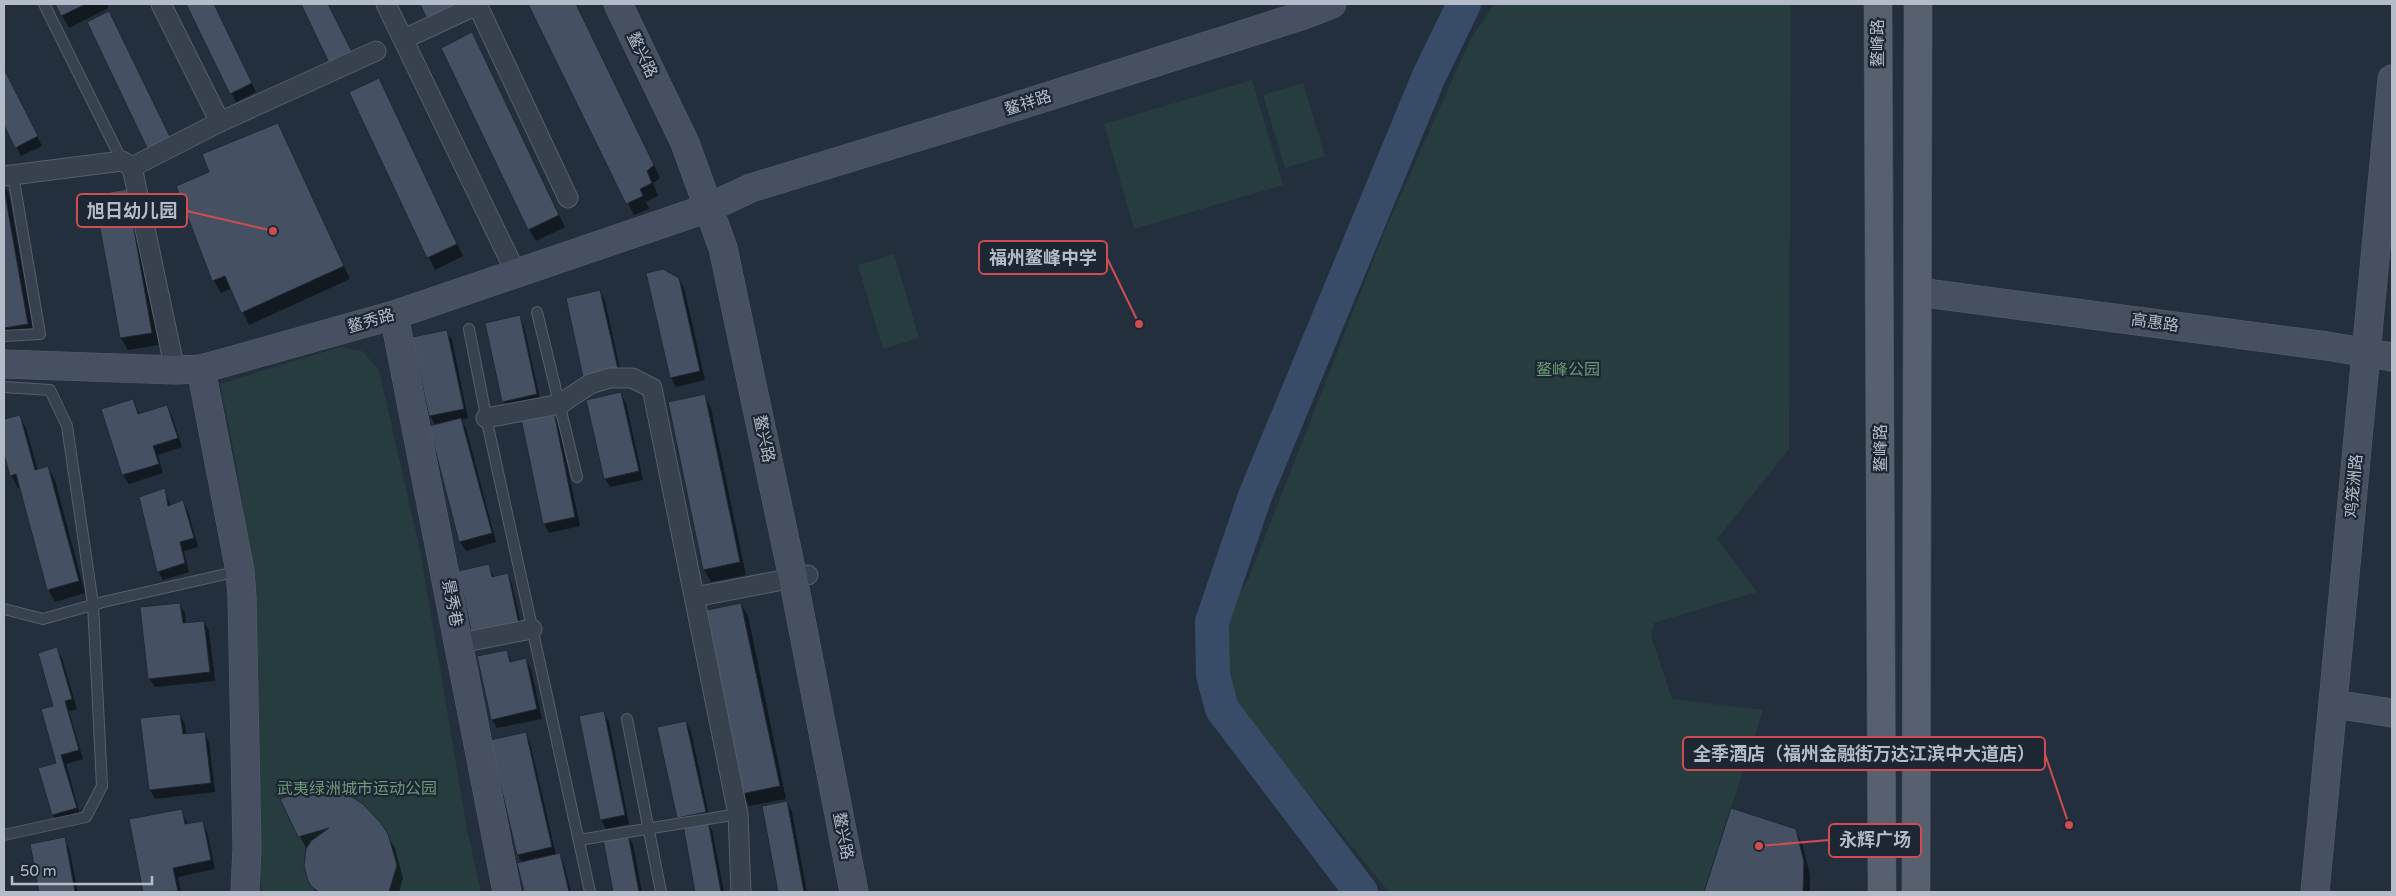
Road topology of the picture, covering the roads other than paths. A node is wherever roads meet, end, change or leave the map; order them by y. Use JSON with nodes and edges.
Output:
{"nodes":[{"id":1,"x":44,"y":4,"type":"edge"},
{"id":2,"x":161,"y":4,"type":"edge"},
{"id":3,"x":386,"y":4,"type":"edge"},
{"id":4,"x":477,"y":4,"type":"edge"},
{"id":5,"x":618,"y":4,"type":"edge"},
{"id":6,"x":637,"y":4,"type":"edge"},
{"id":7,"x":1332,"y":4,"type":"edge"},
{"id":8,"x":1878,"y":4,"type":"edge"},
{"id":9,"x":1918,"y":4,"type":"edge"},
{"id":10,"x":404,"y":39,"type":"junction"},
{"id":11,"x":376,"y":51,"type":"dead end"},
{"id":12,"x":2392,"y":79,"type":"edge"},
{"id":13,"x":220,"y":122,"type":"junction"},
{"id":14,"x":127,"y":164,"type":"junction"},
{"id":15,"x":8,"y":176,"type":"edge"},
{"id":16,"x":568,"y":198,"type":"dead end"},
{"id":17,"x":716,"y":204,"type":"junction"},
{"id":18,"x":516,"y":273,"type":"junction"},
{"id":19,"x":1918,"y":292,"type":"junction"},
{"id":20,"x":537,"y":312,"type":"dead end"},
{"id":21,"x":394,"y":314,"type":"junction"},
{"id":22,"x":469,"y":329,"type":"dead end"},
{"id":23,"x":4,"y":336,"type":"edge"},
{"id":24,"x":2380,"y":354,"type":"edge"},
{"id":25,"x":4,"y":364,"type":"edge"},
{"id":26,"x":188,"y":369,"type":"junction"},
{"id":27,"x":4,"y":387,"type":"edge"},
{"id":28,"x":560,"y":404,"type":"junction"},
{"id":29,"x":486,"y":418,"type":"junction"},
{"id":30,"x":577,"y":477,"type":"dead end"},
{"id":31,"x":240,"y":571,"type":"junction"},
{"id":32,"x":801,"y":577,"type":"junction"},
{"id":33,"x":695,"y":598,"type":"junction"},
{"id":34,"x":93,"y":604,"type":"junction"},
{"id":35,"x":4,"y":609,"type":"edge"},
{"id":36,"x":532,"y":629,"type":"junction"},
{"id":37,"x":460,"y":643,"type":"junction"},
{"id":38,"x":2334,"y":704,"type":"junction"},
{"id":39,"x":2392,"y":713,"type":"edge"},
{"id":40,"x":627,"y":720,"type":"dead end"},
{"id":41,"x":738,"y":814,"type":"junction"},
{"id":42,"x":649,"y":828,"type":"junction"},
{"id":43,"x":4,"y":835,"type":"edge"},
{"id":44,"x":579,"y":840,"type":"junction"},
{"id":45,"x":245,"y":892,"type":"edge"},
{"id":46,"x":507,"y":892,"type":"edge"},
{"id":47,"x":590,"y":892,"type":"edge"},
{"id":48,"x":661,"y":892,"type":"edge"},
{"id":49,"x":741,"y":892,"type":"edge"},
{"id":50,"x":854,"y":892,"type":"edge"},
{"id":51,"x":871,"y":892,"type":"edge"},
{"id":52,"x":1882,"y":892,"type":"edge"},
{"id":53,"x":1916,"y":892,"type":"edge"},
{"id":54,"x":2315,"y":892,"type":"edge"}],
"edges":[{"from":1,"to":14,"type":"lane"},
{"from":2,"to":13,"type":"street"},
{"from":3,"to":10,"type":"street"},
{"from":4,"to":10,"type":"street"},
{"from":4,"to":16,"type":"street"},
{"from":5,"to":17,"type":"street","name":"鳌兴路"},
{"from":6,"to":17,"type":"street","name":"鳌兴路"},
{"from":7,"to":17,"type":"street","name":"鳌祥路"},
{"from":8,"to":52,"type":"main road","name":"鳌峰路"},
{"from":9,"to":19,"type":"main road"},
{"from":10,"to":18,"type":"street"},
{"from":11,"to":13,"type":"street"},
{"from":12,"to":24,"type":"street","name":"鸡笼洲路"},
{"from":13,"to":14,"type":"street"},
{"from":14,"to":15,"type":"street"},
{"from":14,"to":26,"type":"street"},
{"from":15,"to":23,"type":"lane"},
{"from":17,"to":18,"type":"street","name":"鳌秀路"},
{"from":17,"to":32,"type":"street","name":"鳌兴路"},
{"from":18,"to":21,"type":"street","name":"鳌秀路"},
{"from":19,"to":24,"type":"street","name":"高惠路"},
{"from":19,"to":53,"type":"main road"},
{"from":20,"to":28,"type":"lane"},
{"from":21,"to":26,"type":"street","name":"鳌秀路"},
{"from":21,"to":37,"type":"street","name":"景秀巷"},
{"from":22,"to":29,"type":"lane"},
{"from":24,"to":38,"type":"street","name":"鸡笼洲路"},
{"from":25,"to":26,"type":"street","name":"鳌秀路"},
{"from":26,"to":31,"type":"street"},
{"from":27,"to":34,"type":"lane"},
{"from":28,"to":29,"type":"street"},
{"from":28,"to":30,"type":"lane"},
{"from":28,"to":33,"type":"street"},
{"from":29,"to":36,"type":"lane"},
{"from":31,"to":34,"type":"lane"},
{"from":31,"to":45,"type":"street"},
{"from":32,"to":33,"type":"street"},
{"from":32,"to":50,"type":"street","name":"鳌兴路"},
{"from":32,"to":51,"type":"street","name":"鳌兴路"},
{"from":33,"to":41,"type":"street"},
{"from":34,"to":35,"type":"lane"},
{"from":34,"to":43,"type":"lane"},
{"from":36,"to":37,"type":"street"},
{"from":36,"to":44,"type":"lane"},
{"from":37,"to":46,"type":"street","name":"景秀巷"},
{"from":38,"to":39,"type":"street"},
{"from":38,"to":54,"type":"street","name":"鸡笼洲路"},
{"from":40,"to":42,"type":"lane"},
{"from":41,"to":42,"type":"lane"},
{"from":41,"to":49,"type":"street"},
{"from":42,"to":44,"type":"lane"},
{"from":42,"to":48,"type":"lane"},
{"from":44,"to":47,"type":"lane"}]}
